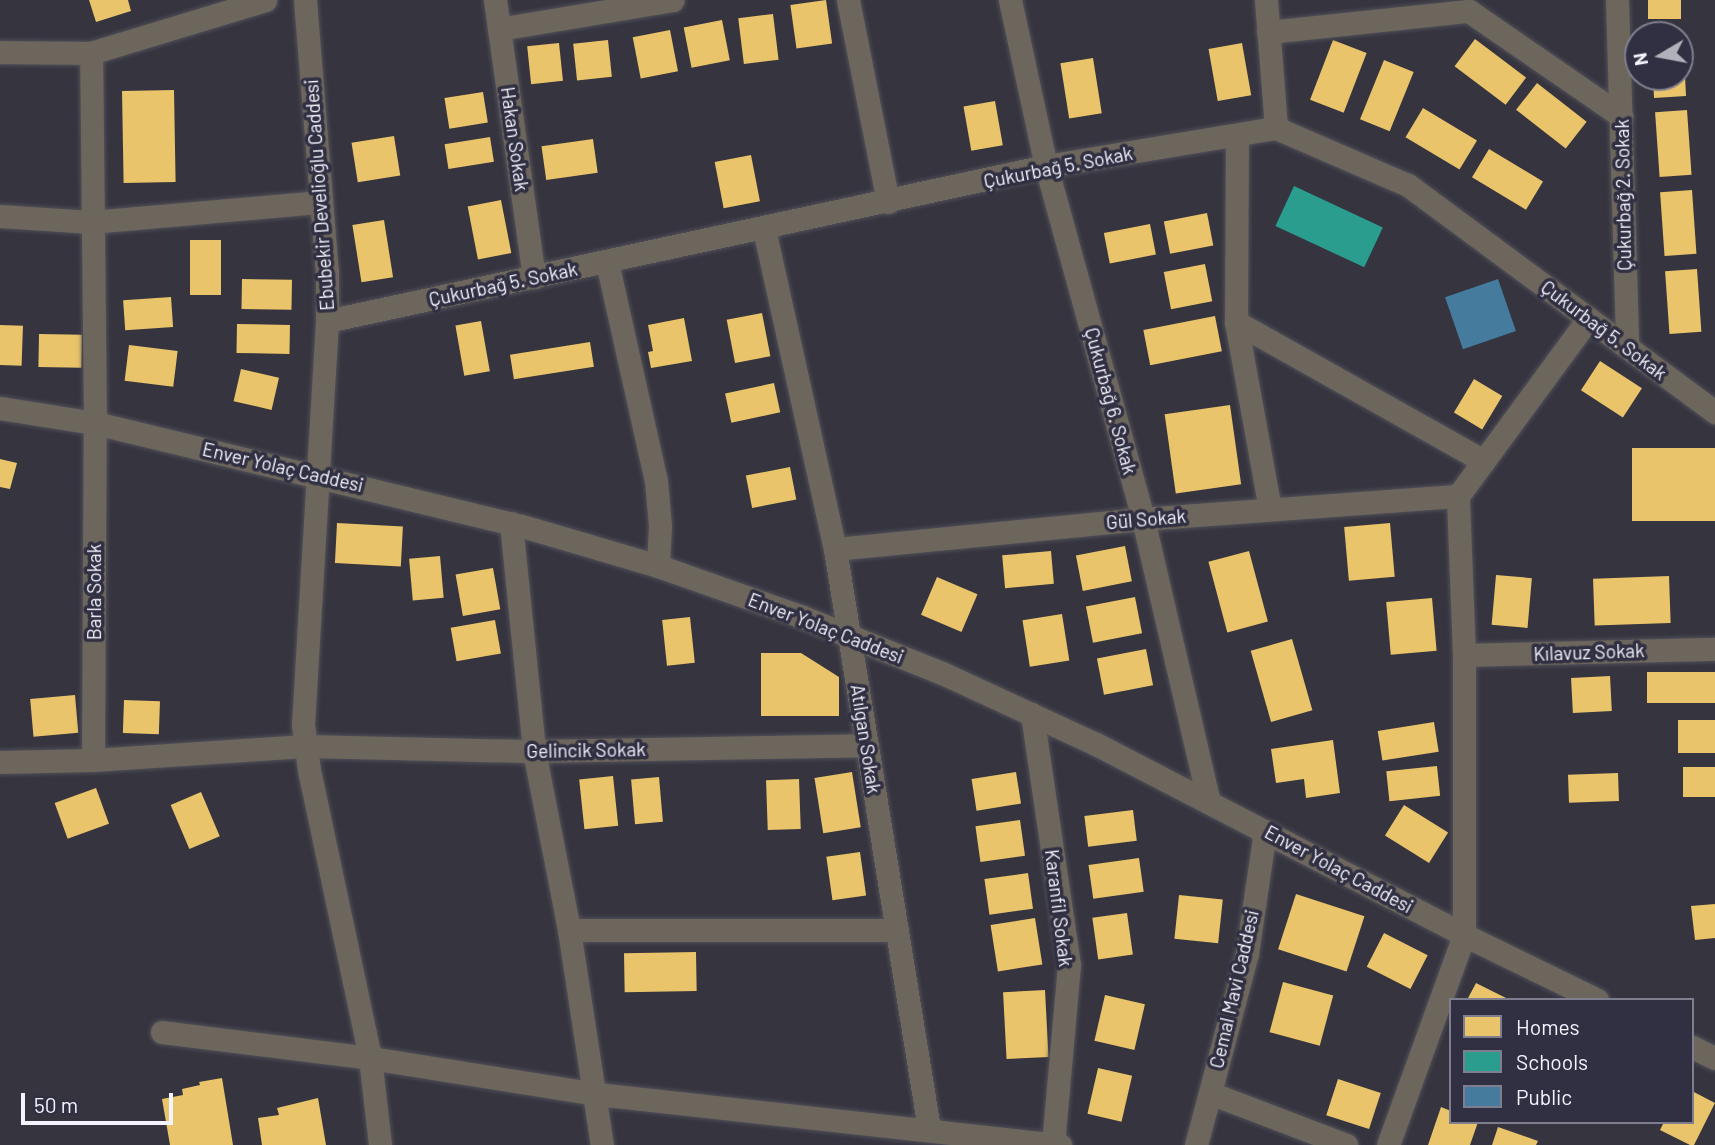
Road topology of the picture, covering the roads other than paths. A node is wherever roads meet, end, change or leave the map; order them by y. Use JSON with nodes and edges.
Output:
{"nodes":[{"id":1,"x":265,"y":0,"type":"edge"},
{"id":2,"x":305,"y":0,"type":"edge"},
{"id":3,"x":495,"y":0,"type":"edge"},
{"id":4,"x":673,"y":0,"type":"edge"},
{"id":5,"x":848,"y":0,"type":"edge"},
{"id":6,"x":1010,"y":0,"type":"edge"},
{"id":7,"x":1266,"y":0,"type":"edge"},
{"id":8,"x":1617,"y":0,"type":"edge"},
{"id":9,"x":1434,"y":7,"type":"edge"},
{"id":10,"x":499,"y":29,"type":"junction"},
{"id":11,"x":1268,"y":33,"type":"junction"},
{"id":12,"x":0,"y":52,"type":"edge"},
{"id":13,"x":91,"y":53,"type":"junction"},
{"id":14,"x":1621,"y":116,"type":"junction"},
{"id":15,"x":1276,"y":128,"type":"junction"},
{"id":16,"x":1237,"y":135,"type":"junction"},
{"id":17,"x":1046,"y":166,"type":"junction"},
{"id":18,"x":321,"y":202,"type":"junction"},
{"id":19,"x":888,"y":202,"type":"junction"},
{"id":20,"x":0,"y":216,"type":"edge"},
{"id":21,"x":91,"y":222,"type":"junction"},
{"id":22,"x":764,"y":229,"type":"junction"},
{"id":23,"x":607,"y":262,"type":"junction"},
{"id":24,"x":534,"y":277,"type":"junction"},
{"id":25,"x":1588,"y":319,"type":"junction"},
{"id":26,"x":327,"y":321,"type":"junction"},
{"id":27,"x":1236,"y":322,"type":"junction"},
{"id":28,"x":1627,"y":347,"type":"junction"},
{"id":29,"x":0,"y":408,"type":"edge"},
{"id":30,"x":1715,"y":412,"type":"edge"},
{"id":31,"x":95,"y":423,"type":"junction"},
{"id":32,"x":1484,"y":461,"type":"junction"},
{"id":33,"x":319,"y":475,"type":"junction"},
{"id":34,"x":1458,"y":496,"type":"junction"},
{"id":35,"x":1269,"y":509,"type":"junction"},
{"id":36,"x":1143,"y":519,"type":"junction"},
{"id":37,"x":511,"y":523,"type":"junction"},
{"id":38,"x":835,"y":549,"type":"junction"},
{"id":39,"x":658,"y":566,"type":"junction"},
{"id":40,"x":850,"y":637,"type":"junction"},
{"id":41,"x":1715,"y":649,"type":"edge"},
{"id":42,"x":1464,"y":655,"type":"junction"},
{"id":43,"x":1032,"y":714,"type":"junction"},
{"id":44,"x":867,"y":745,"type":"junction"},
{"id":45,"x":305,"y":746,"type":"junction"},
{"id":46,"x":534,"y":751,"type":"junction"},
{"id":47,"x":93,"y":760,"type":"junction"},
{"id":48,"x":0,"y":762,"type":"edge"},
{"id":49,"x":1209,"y":802,"type":"junction"},
{"id":50,"x":1265,"y":831,"type":"junction"},
{"id":51,"x":569,"y":930,"type":"junction"},
{"id":52,"x":897,"y":930,"type":"junction"},
{"id":53,"x":1464,"y":935,"type":"junction"},
{"id":54,"x":1593,"y":998,"type":"edge"},
{"id":55,"x":162,"y":1032,"type":"dead end"},
{"id":56,"x":1694,"y":1048,"type":"edge"},
{"id":57,"x":370,"y":1058,"type":"junction"},
{"id":58,"x":1715,"y":1058,"type":"edge"},
{"id":59,"x":1210,"y":1093,"type":"junction"},
{"id":60,"x":597,"y":1094,"type":"junction"},
{"id":61,"x":929,"y":1129,"type":"junction"},
{"id":62,"x":1055,"y":1144,"type":"edge"},
{"id":63,"x":380,"y":1145,"type":"edge"},
{"id":64,"x":603,"y":1145,"type":"edge"},
{"id":65,"x":1196,"y":1145,"type":"edge"},
{"id":66,"x":1346,"y":1145,"type":"edge"},
{"id":67,"x":1388,"y":1145,"type":"edge"}],
"edges":[{"from":1,"to":13,"type":"street"},
{"from":2,"to":18,"type":"street","name":"Ebubekir Develioğlu Caddesi"},
{"from":3,"to":10,"type":"street","name":"Hakan Sokak"},
{"from":4,"to":10,"type":"street"},
{"from":5,"to":19,"type":"street"},
{"from":6,"to":17,"type":"street","name":"Çukurbağ 6. Sokak"},
{"from":7,"to":11,"type":"street"},
{"from":8,"to":14,"type":"street","name":"Çukurbağ 2. Sokak"},
{"from":9,"to":11,"type":"street"},
{"from":9,"to":14,"type":"street"},
{"from":10,"to":24,"type":"street","name":"Hakan Sokak"},
{"from":11,"to":15,"type":"street"},
{"from":12,"to":13,"type":"street"},
{"from":13,"to":21,"type":"street","name":"Barla Sokak"},
{"from":14,"to":28,"type":"street","name":"Çukurbağ 2. Sokak"},
{"from":15,"to":16,"type":"street","name":"Çukurbağ 5. Sokak"},
{"from":15,"to":25,"type":"street","name":"Çukurbağ 5. Sokak"},
{"from":16,"to":17,"type":"street","name":"Çukurbağ 5. Sokak"},
{"from":16,"to":27,"type":"street"},
{"from":17,"to":19,"type":"street","name":"Çukurbağ 5. Sokak"},
{"from":17,"to":36,"type":"street","name":"Çukurbağ 6. Sokak"},
{"from":18,"to":21,"type":"street"},
{"from":18,"to":26,"type":"street","name":"Ebubekir Develioğlu Caddesi"},
{"from":19,"to":22,"type":"street","name":"Çukurbağ 5. Sokak"},
{"from":20,"to":21,"type":"street"},
{"from":21,"to":31,"type":"street","name":"Barla Sokak"},
{"from":22,"to":23,"type":"street","name":"Çukurbağ 5. Sokak"},
{"from":22,"to":38,"type":"street","name":"Atılgan Sokak"},
{"from":23,"to":24,"type":"street","name":"Çukurbağ 5. Sokak"},
{"from":23,"to":39,"type":"street"},
{"from":24,"to":26,"type":"street","name":"Çukurbağ 5. Sokak"},
{"from":25,"to":28,"type":"street","name":"Çukurbağ 5. Sokak"},
{"from":25,"to":32,"type":"street"},
{"from":26,"to":33,"type":"street","name":"Ebubekir Develioğlu Caddesi"},
{"from":27,"to":32,"type":"street"},
{"from":27,"to":35,"type":"street"},
{"from":28,"to":30,"type":"street","name":"Çukurbağ 5. Sokak"},
{"from":29,"to":31,"type":"street","name":"Enver Yolaç Caddesi"},
{"from":31,"to":33,"type":"street","name":"Enver Yolaç Caddesi"},
{"from":31,"to":47,"type":"street","name":"Barla Sokak"},
{"from":32,"to":34,"type":"street"},
{"from":33,"to":37,"type":"street","name":"Enver Yolaç Caddesi"},
{"from":33,"to":45,"type":"street","name":"Ebubekir Develioğlu Caddesi"},
{"from":34,"to":35,"type":"street","name":"Gül Sokak"},
{"from":34,"to":42,"type":"street"},
{"from":35,"to":36,"type":"street","name":"Gül Sokak"},
{"from":36,"to":38,"type":"street","name":"Gül Sokak"},
{"from":36,"to":49,"type":"street","name":"Çukurbağ 6. Sokak"},
{"from":37,"to":39,"type":"street","name":"Enver Yolaç Caddesi"},
{"from":37,"to":46,"type":"street"},
{"from":38,"to":40,"type":"street","name":"Atılgan Sokak"},
{"from":39,"to":40,"type":"street","name":"Enver Yolaç Caddesi"},
{"from":40,"to":43,"type":"street","name":"Enver Yolaç Caddesi"},
{"from":40,"to":44,"type":"street","name":"Atılgan Sokak"},
{"from":41,"to":42,"type":"street","name":"Kılavuz Sokak"},
{"from":42,"to":53,"type":"street"},
{"from":43,"to":49,"type":"street","name":"Enver Yolaç Caddesi"},
{"from":43,"to":62,"type":"street","name":"Karanfil Sokak"},
{"from":44,"to":46,"type":"street","name":"Gelincik Sokak"},
{"from":44,"to":52,"type":"street","name":"Atılgan Sokak"},
{"from":45,"to":46,"type":"street","name":"Gelincik Sokak"},
{"from":45,"to":47,"type":"street","name":"Gelincik Sokak"},
{"from":45,"to":57,"type":"street","name":"Ebubekir Develioğlu Caddesi"},
{"from":46,"to":51,"type":"street"},
{"from":47,"to":48,"type":"street","name":"Gelincik Sokak"},
{"from":49,"to":50,"type":"street","name":"Enver Yolaç Caddesi"},
{"from":50,"to":53,"type":"street","name":"Enver Yolaç Caddesi"},
{"from":50,"to":59,"type":"street","name":"Cemal Mavi Caddesi"},
{"from":51,"to":52,"type":"street"},
{"from":51,"to":60,"type":"street"},
{"from":52,"to":61,"type":"street","name":"Atılgan Sokak"},
{"from":53,"to":54,"type":"street","name":"Enver Yolaç Caddesi"},
{"from":53,"to":67,"type":"street"},
{"from":55,"to":57,"type":"street"},
{"from":56,"to":58,"type":"street"},
{"from":57,"to":60,"type":"street"},
{"from":57,"to":63,"type":"street","name":"Ebubekir Develioğlu Caddesi"},
{"from":59,"to":65,"type":"street","name":"Cemal Mavi Caddesi"},
{"from":59,"to":66,"type":"street"},
{"from":60,"to":61,"type":"street"},
{"from":60,"to":64,"type":"street"},
{"from":61,"to":62,"type":"street"}]}
